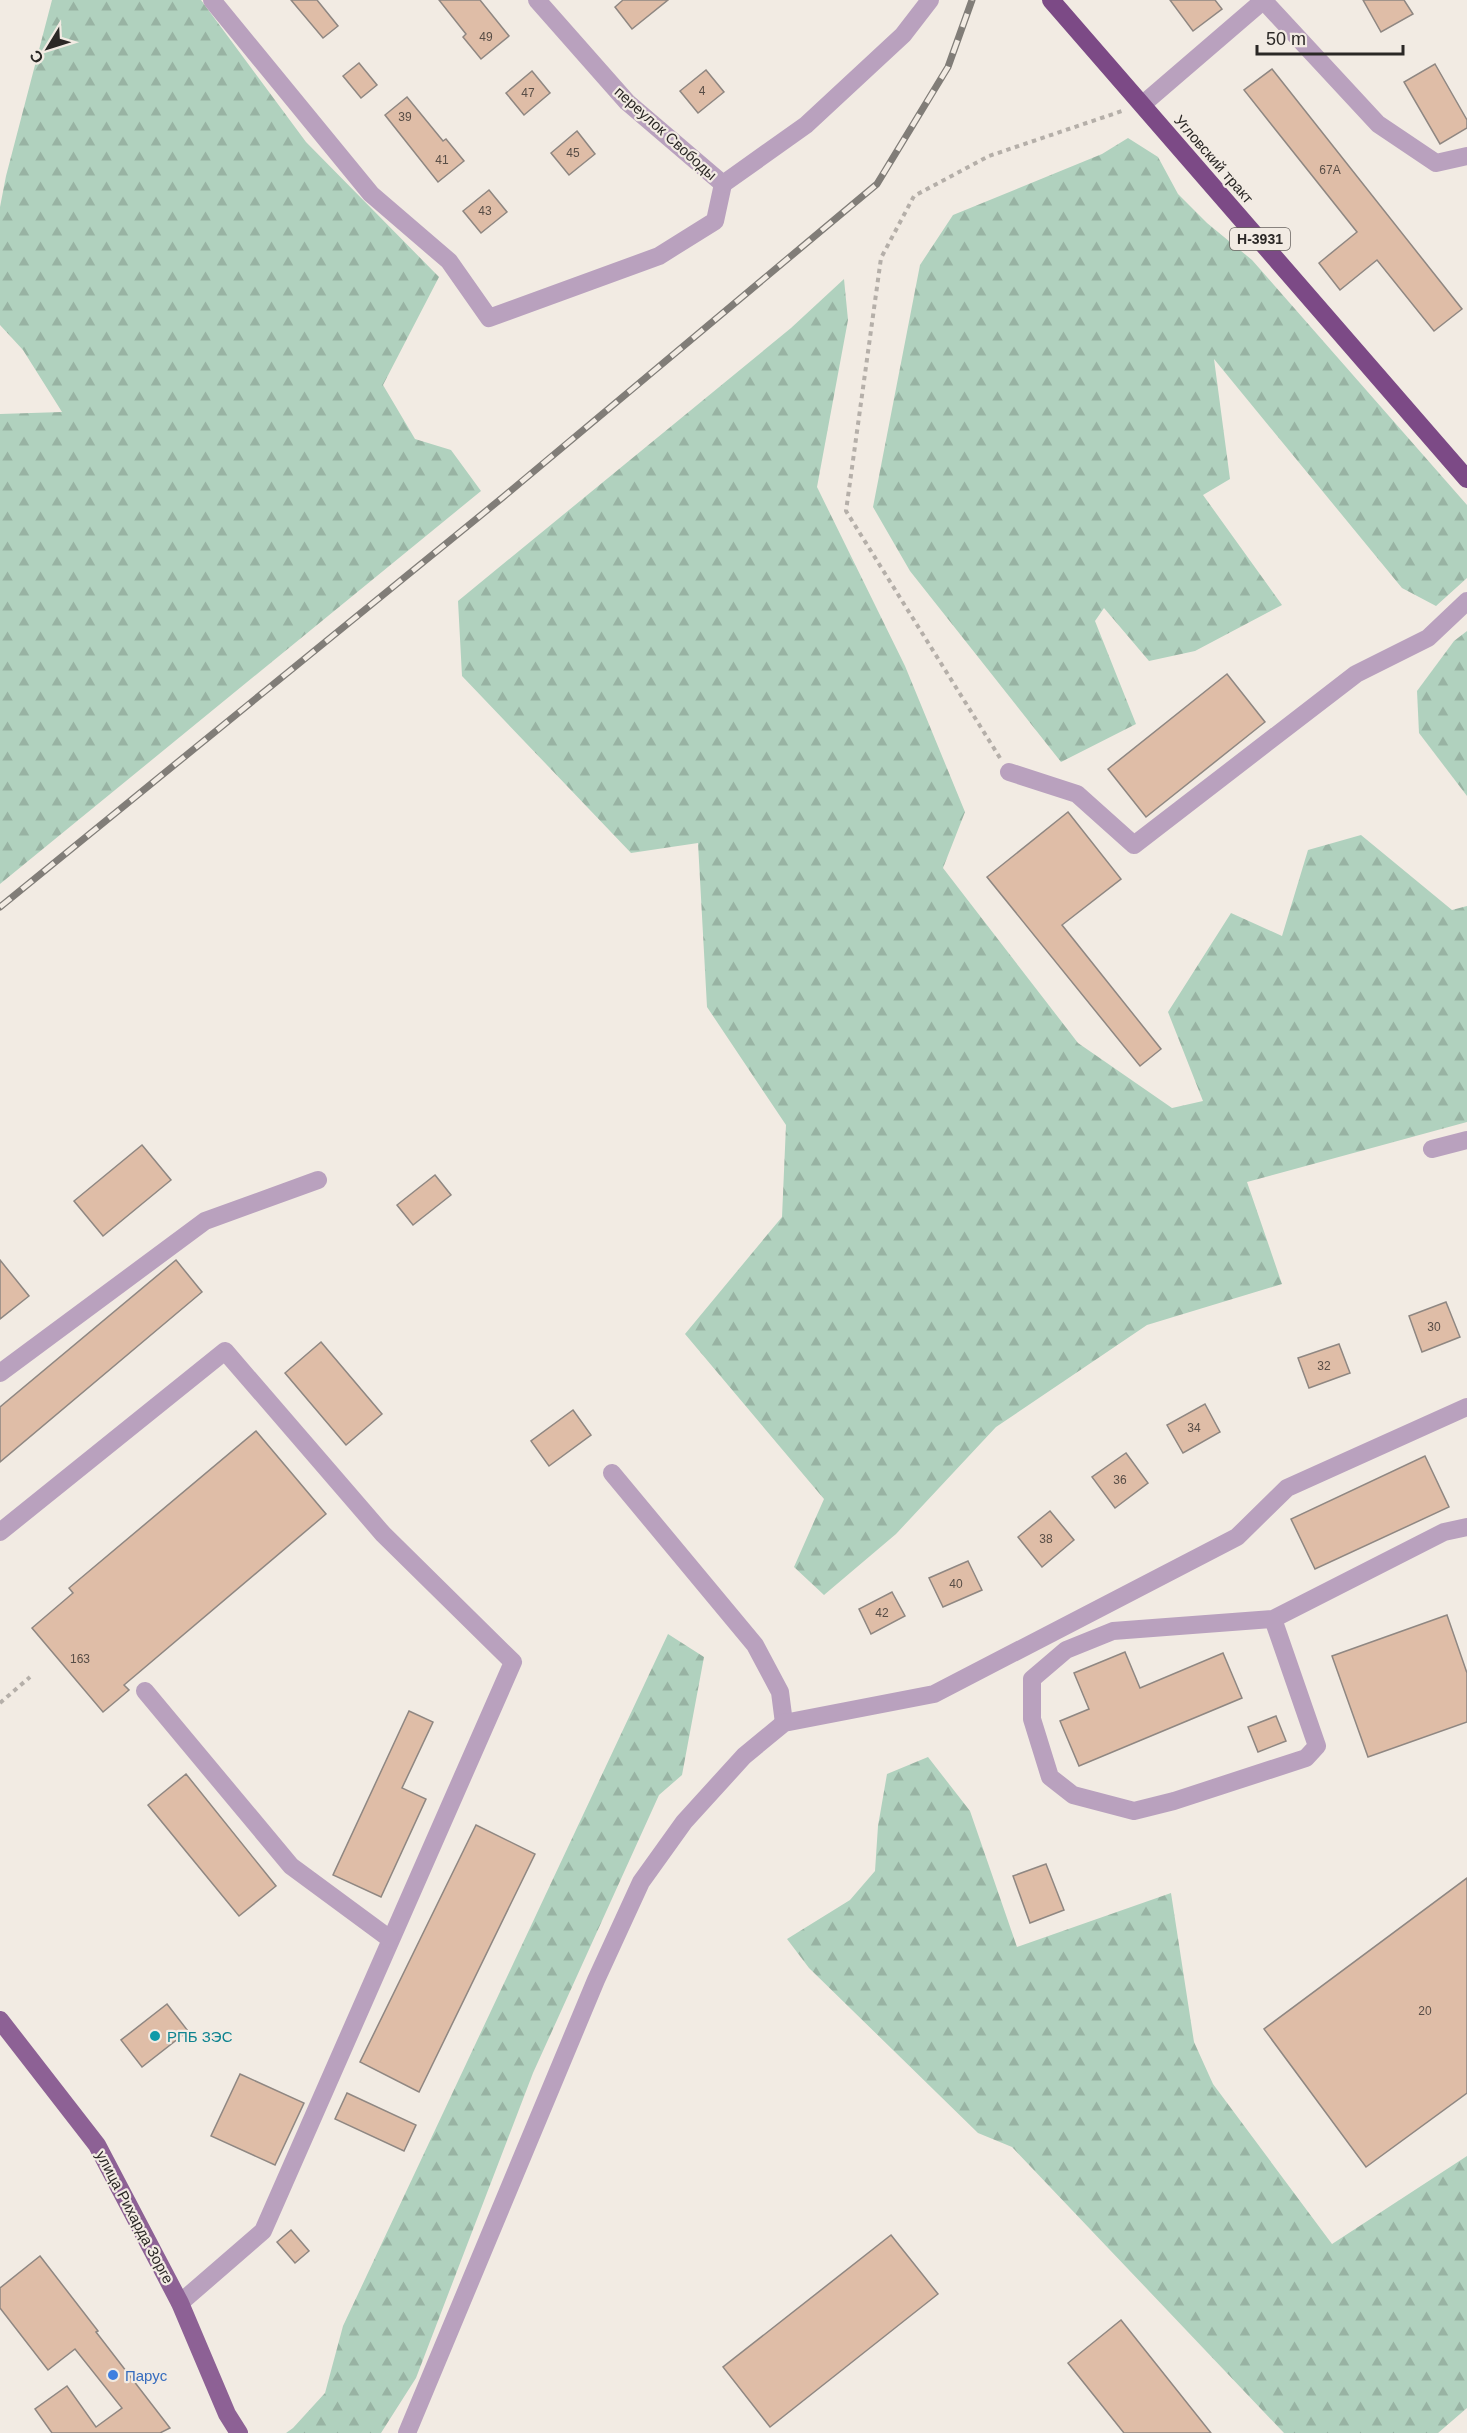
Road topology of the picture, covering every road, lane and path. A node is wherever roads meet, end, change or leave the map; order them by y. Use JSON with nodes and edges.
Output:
{"nodes":[{"id":1,"x":212,"y":0,"type":"edge"},
{"id":2,"x":537,"y":0,"type":"edge"},
{"id":3,"x":930,"y":0,"type":"edge"},
{"id":4,"x":1051,"y":0,"type":"edge"},
{"id":5,"x":1263,"y":0,"type":"edge"},
{"id":6,"x":1143,"y":104,"type":"junction"},
{"id":7,"x":1467,"y":156,"type":"edge"},
{"id":8,"x":723,"y":184,"type":"junction"},
{"id":9,"x":1467,"y":479,"type":"edge"},
{"id":10,"x":1467,"y":601,"type":"edge"},
{"id":11,"x":1009,"y":772,"type":"joint"},
{"id":12,"x":1467,"y":1140,"type":"edge"},
{"id":13,"x":1432,"y":1149,"type":"dead end"},
{"id":14,"x":318,"y":1180,"type":"dead end"},
{"id":15,"x":0,"y":1373,"type":"edge"},
{"id":16,"x":1467,"y":1407,"type":"edge"},
{"id":17,"x":612,"y":1473,"type":"dead end"},
{"id":18,"x":1467,"y":1527,"type":"edge"},
{"id":19,"x":0,"y":1532,"type":"edge"},
{"id":20,"x":1273,"y":1619,"type":"junction"},
{"id":21,"x":30,"y":1677,"type":"dead end"},
{"id":22,"x":145,"y":1690,"type":"dead end"},
{"id":23,"x":0,"y":1703,"type":"edge"},
{"id":24,"x":784,"y":1723,"type":"junction"},
{"id":25,"x":390,"y":1939,"type":"junction"},
{"id":26,"x":0,"y":2020,"type":"edge"},
{"id":27,"x":180,"y":2303,"type":"junction"},
{"id":28,"x":239,"y":2433,"type":"edge"},
{"id":29,"x":407,"y":2433,"type":"edge"}],
"edges":[{"from":1,"to":8,"type":"street"},
{"from":2,"to":8,"type":"street","name":"переулок Свободы"},
{"from":3,"to":8,"type":"street"},
{"from":4,"to":6,"type":"highway","name":"Угловский тракт","number":"Н-3931"},
{"from":5,"to":6,"type":"street"},
{"from":5,"to":7,"type":"street"},
{"from":6,"to":9,"type":"highway","name":"Угловский тракт","number":"Н-3931"},
{"from":6,"to":11,"type":"path"},
{"from":10,"to":11,"type":"street"},
{"from":12,"to":13,"type":"street"},
{"from":14,"to":15,"type":"street"},
{"from":16,"to":24,"type":"street"},
{"from":17,"to":24,"type":"street"},
{"from":18,"to":20,"type":"street"},
{"from":19,"to":25,"type":"street"},
{"from":20,"to":20,"type":"street"},
{"from":21,"to":23,"type":"path"},
{"from":22,"to":25,"type":"street"},
{"from":24,"to":29,"type":"street"},
{"from":25,"to":27,"type":"street"},
{"from":26,"to":27,"type":"main road","name":"улица Рихарда Зорге"},
{"from":27,"to":28,"type":"main road","name":"улица Рихарда Зорге"}]}
